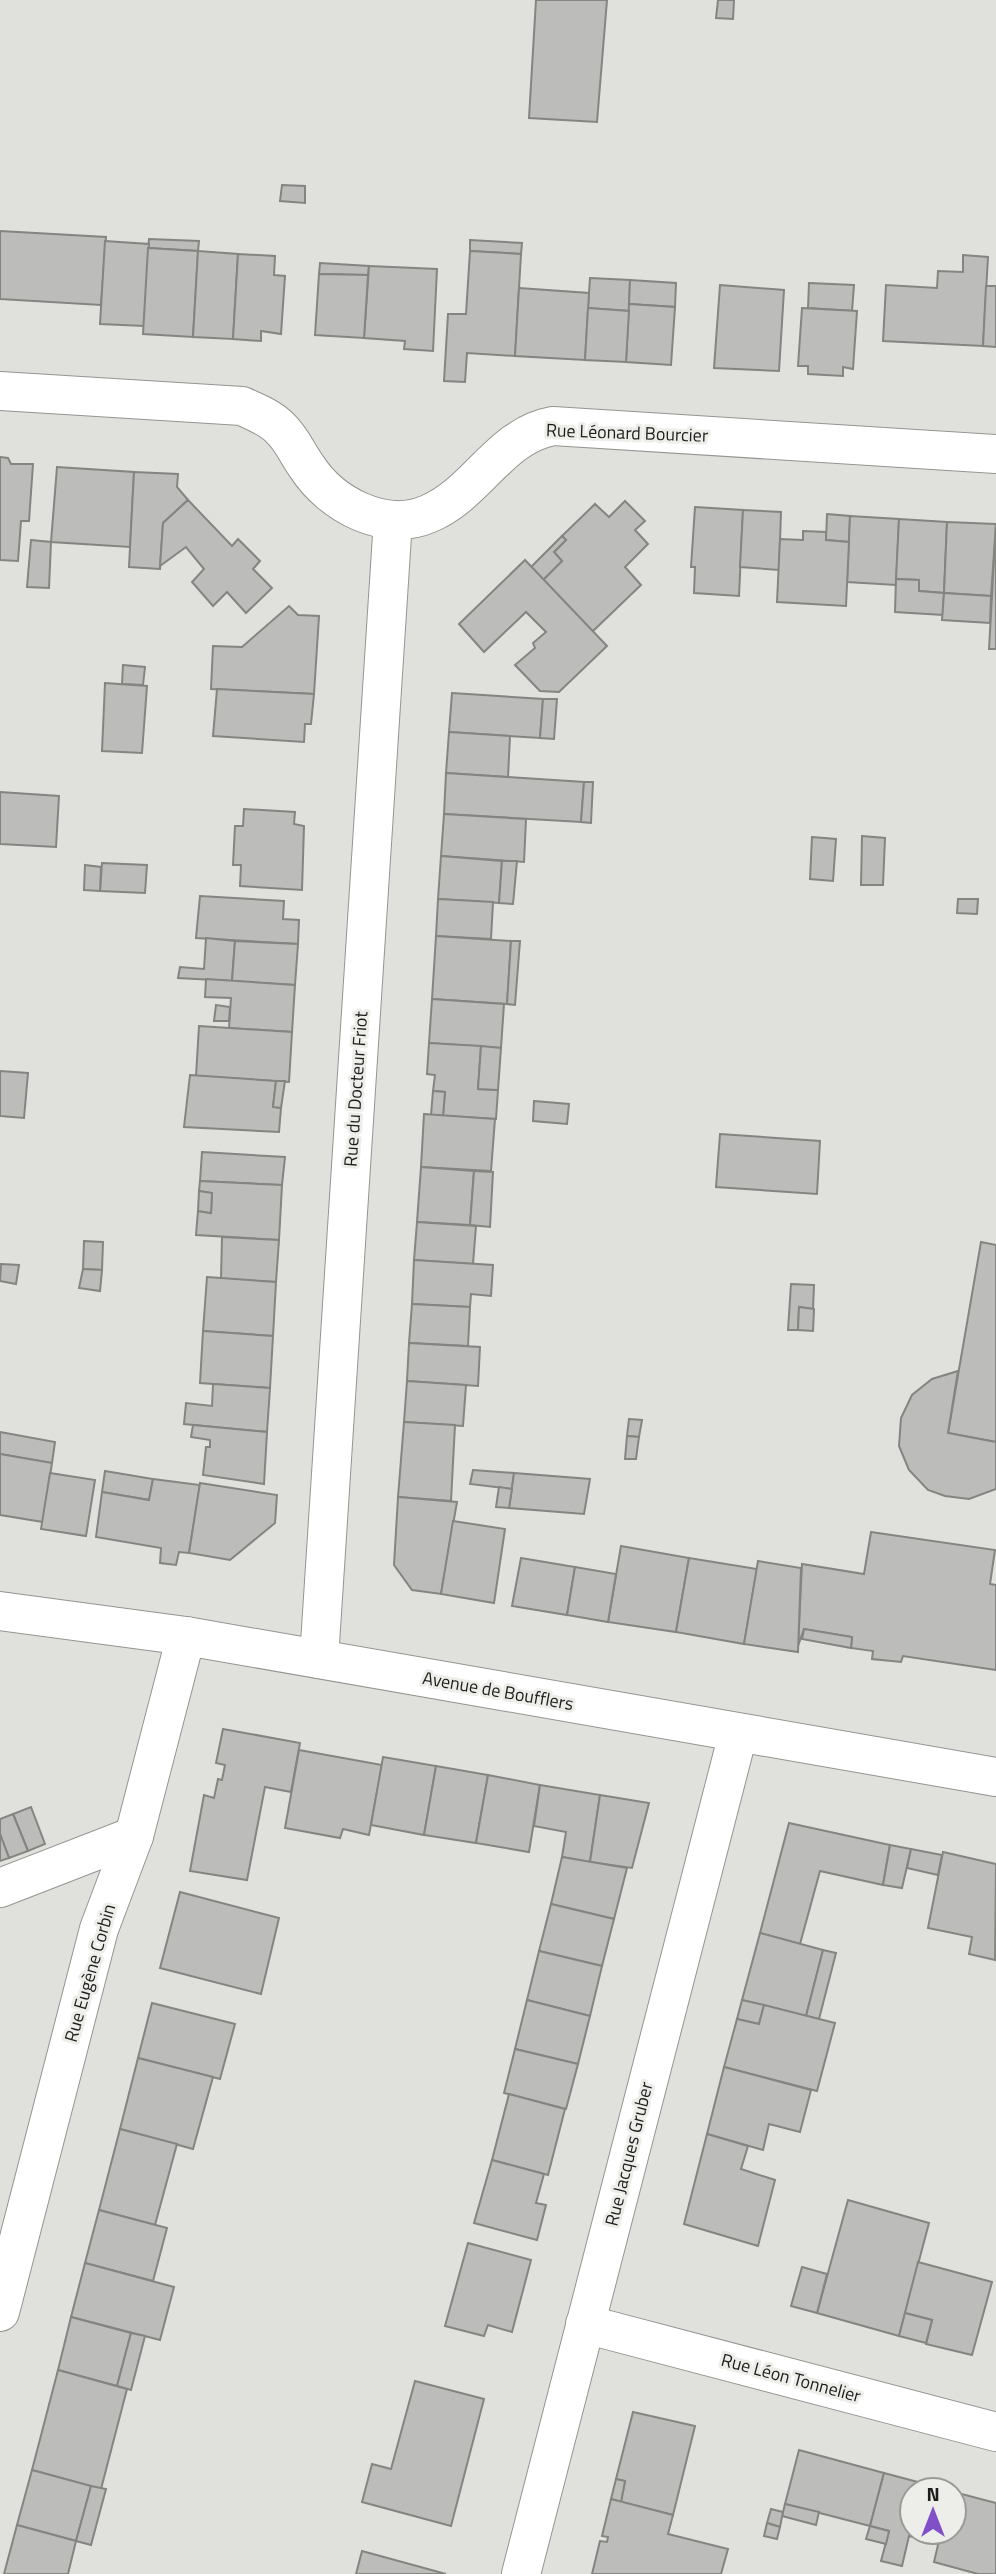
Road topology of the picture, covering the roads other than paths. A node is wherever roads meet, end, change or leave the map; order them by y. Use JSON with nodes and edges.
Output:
{"nodes":[{"id":1,"x":0,"y":391,"type":"edge"},
{"id":2,"x":996,"y":454,"type":"edge"},
{"id":3,"x":393,"y":520,"type":"junction"},
{"id":4,"x":0,"y":1611,"type":"edge"},
{"id":5,"x":186,"y":1636,"type":"junction"},
{"id":6,"x":319,"y":1659,"type":"junction"},
{"id":7,"x":738,"y":1734,"type":"junction"},
{"id":8,"x":996,"y":1776,"type":"edge"},
{"id":9,"x":134,"y":1836,"type":"junction"},
{"id":10,"x":0,"y":1888,"type":"edge"},
{"id":11,"x":0,"y":2312,"type":"edge"},
{"id":12,"x":585,"y":2324,"type":"junction"},
{"id":13,"x":996,"y":2432,"type":"edge"},
{"id":14,"x":521,"y":2574,"type":"edge"}],
"edges":[{"from":1,"to":3,"type":"street","name":"Rue Léonard Bourcier"},
{"from":2,"to":3,"type":"street","name":"Rue Léonard Bourcier"},
{"from":3,"to":6,"type":"street","name":"Rue du Docteur Friot"},
{"from":4,"to":5,"type":"street","name":"Avenue de Boufflers"},
{"from":5,"to":6,"type":"street","name":"Avenue de Boufflers"},
{"from":5,"to":9,"type":"street","name":"Rue Eugène Corbin"},
{"from":6,"to":7,"type":"street","name":"Avenue de Boufflers"},
{"from":7,"to":8,"type":"street","name":"Avenue de Boufflers"},
{"from":7,"to":12,"type":"street","name":"Rue Jacques Gruber"},
{"from":9,"to":10,"type":"street"},
{"from":9,"to":11,"type":"street","name":"Rue Eugène Corbin"},
{"from":12,"to":13,"type":"street","name":"Rue Léon Tonnelier"},
{"from":12,"to":14,"type":"street","name":"Rue Jacques Gruber"}]}
